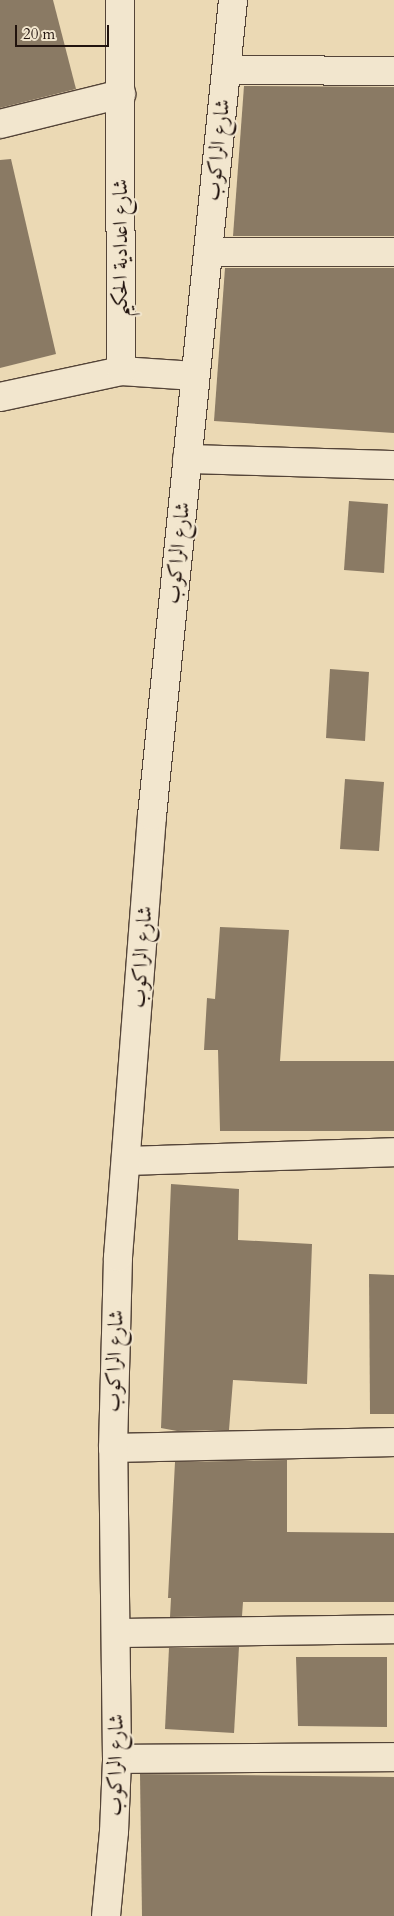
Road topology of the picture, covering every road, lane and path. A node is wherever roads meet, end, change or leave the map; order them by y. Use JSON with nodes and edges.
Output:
{"nodes":[{"id":1,"x":120,"y":0,"type":"edge"},
{"id":2,"x":233,"y":0,"type":"edge"},
{"id":3,"x":226,"y":70,"type":"junction"},
{"id":4,"x":394,"y":71,"type":"edge"},
{"id":5,"x":121,"y":94,"type":"junction"},
{"id":6,"x":0,"y":124,"type":"edge"},
{"id":7,"x":208,"y":252,"type":"junction"},
{"id":8,"x":394,"y":252,"type":"edge"},
{"id":9,"x":122,"y":371,"type":"junction"},
{"id":10,"x":195,"y":376,"type":"junction"},
{"id":11,"x":0,"y":397,"type":"edge"},
{"id":12,"x":187,"y":459,"type":"junction"},
{"id":13,"x":394,"y":464,"type":"edge"},
{"id":14,"x":394,"y":1152,"type":"edge"},
{"id":15,"x":126,"y":1161,"type":"junction"},
{"id":16,"x":394,"y":1442,"type":"edge"},
{"id":17,"x":113,"y":1448,"type":"junction"},
{"id":18,"x":394,"y":1629,"type":"edge"},
{"id":19,"x":116,"y":1633,"type":"junction"},
{"id":20,"x":394,"y":1757,"type":"edge"},
{"id":21,"x":117,"y":1759,"type":"junction"},
{"id":22,"x":106,"y":1916,"type":"edge"}],
"edges":[{"from":1,"to":5,"type":"street","name":"شارع اعدادية الحكيم"},
{"from":2,"to":3,"type":"street","name":"شارع الراكوب"},
{"from":3,"to":4,"type":"street"},
{"from":3,"to":7,"type":"street","name":"شارع الراكوب"},
{"from":5,"to":6,"type":"street"},
{"from":5,"to":9,"type":"street","name":"شارع اعدادية الحكيم"},
{"from":7,"to":8,"type":"street"},
{"from":7,"to":10,"type":"street","name":"شارع الراكوب"},
{"from":9,"to":10,"type":"street"},
{"from":9,"to":11,"type":"street"},
{"from":10,"to":12,"type":"street","name":"شارع الراكوب"},
{"from":12,"to":13,"type":"street"},
{"from":12,"to":15,"type":"street","name":"شارع الراكوب"},
{"from":14,"to":15,"type":"street"},
{"from":15,"to":17,"type":"street","name":"شارع الراكوب"},
{"from":16,"to":17,"type":"street"},
{"from":17,"to":19,"type":"street","name":"شارع الراكوب"},
{"from":18,"to":19,"type":"street"},
{"from":19,"to":21,"type":"street","name":"شارع الراكوب"},
{"from":20,"to":21,"type":"street"},
{"from":21,"to":22,"type":"street","name":"شارع الراكوب"}]}
